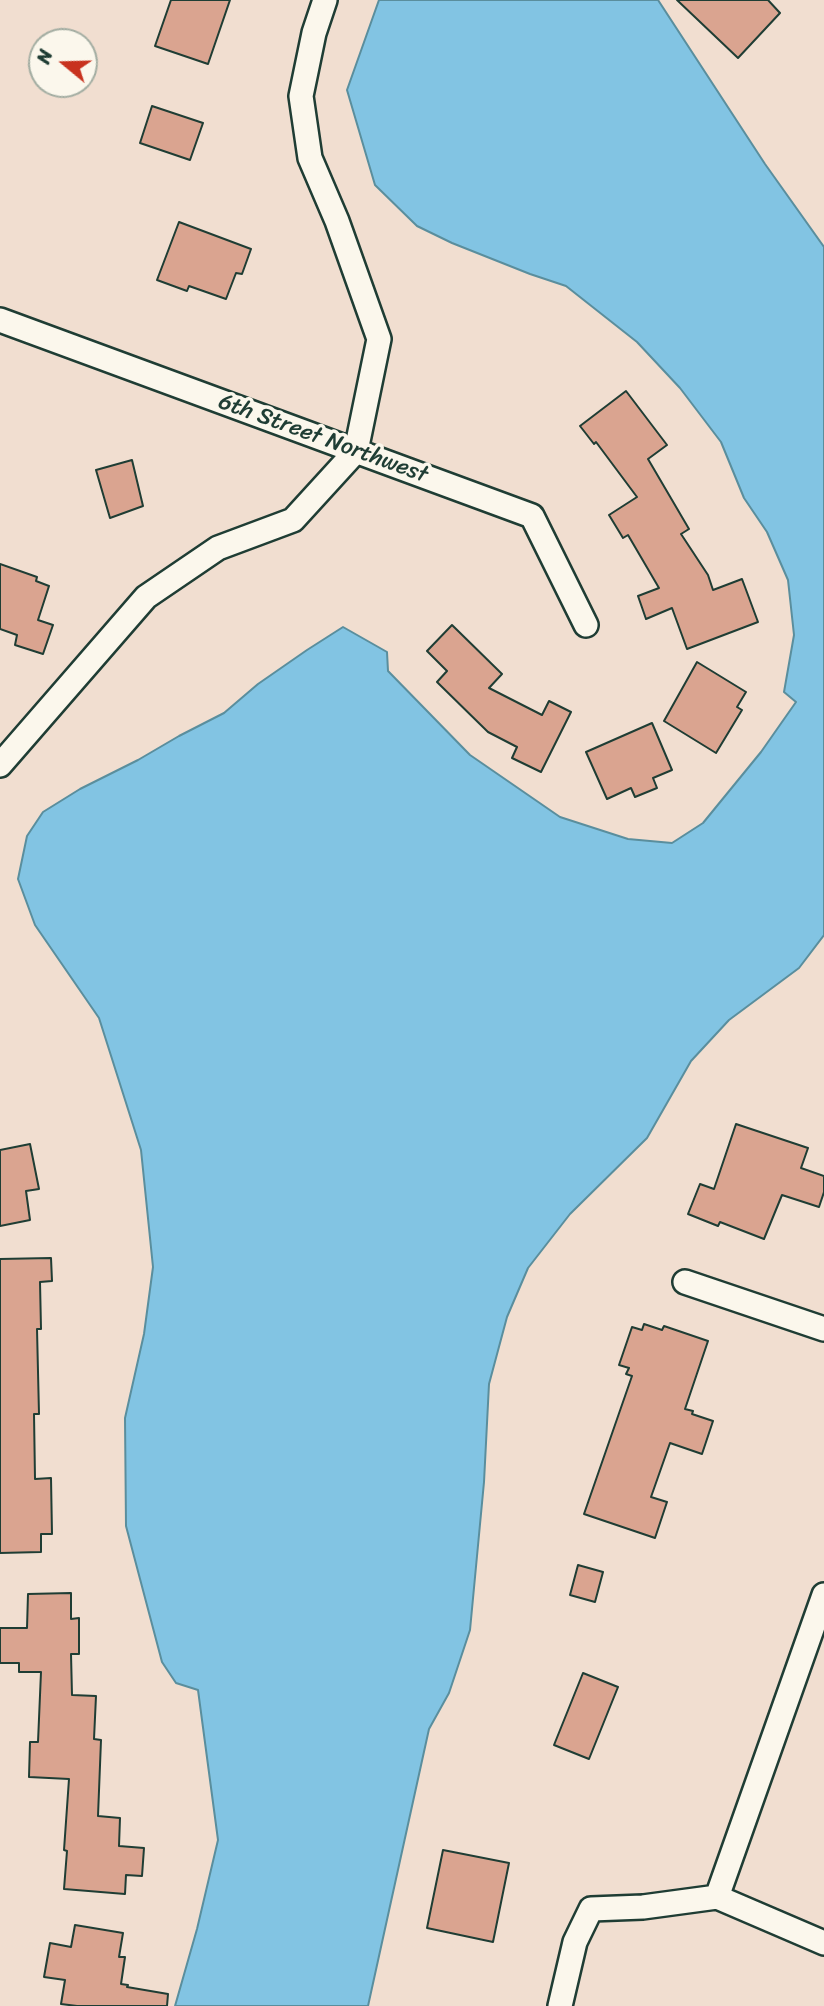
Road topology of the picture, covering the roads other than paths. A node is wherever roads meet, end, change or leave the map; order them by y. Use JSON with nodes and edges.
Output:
{"nodes":[{"id":1,"x":325,"y":0,"type":"edge"},
{"id":2,"x":0,"y":320,"type":"edge"},
{"id":3,"x":356,"y":451,"type":"junction"},
{"id":4,"x":586,"y":625,"type":"dead end"},
{"id":5,"x":0,"y":765,"type":"edge"},
{"id":6,"x":685,"y":1282,"type":"dead end"},
{"id":7,"x":824,"y":1329,"type":"edge"},
{"id":8,"x":824,"y":1595,"type":"edge"},
{"id":9,"x":717,"y":1897,"type":"junction"},
{"id":10,"x":824,"y":1943,"type":"edge"},
{"id":11,"x":560,"y":2006,"type":"edge"}],
"edges":[{"from":1,"to":3,"type":"street"},
{"from":2,"to":3,"type":"street","name":"6th Street Northwest"},
{"from":3,"to":4,"type":"street","name":"6th Street Northwest"},
{"from":3,"to":5,"type":"street"},
{"from":6,"to":7,"type":"street"},
{"from":8,"to":9,"type":"street"},
{"from":9,"to":10,"type":"street"},
{"from":9,"to":11,"type":"street"}]}
